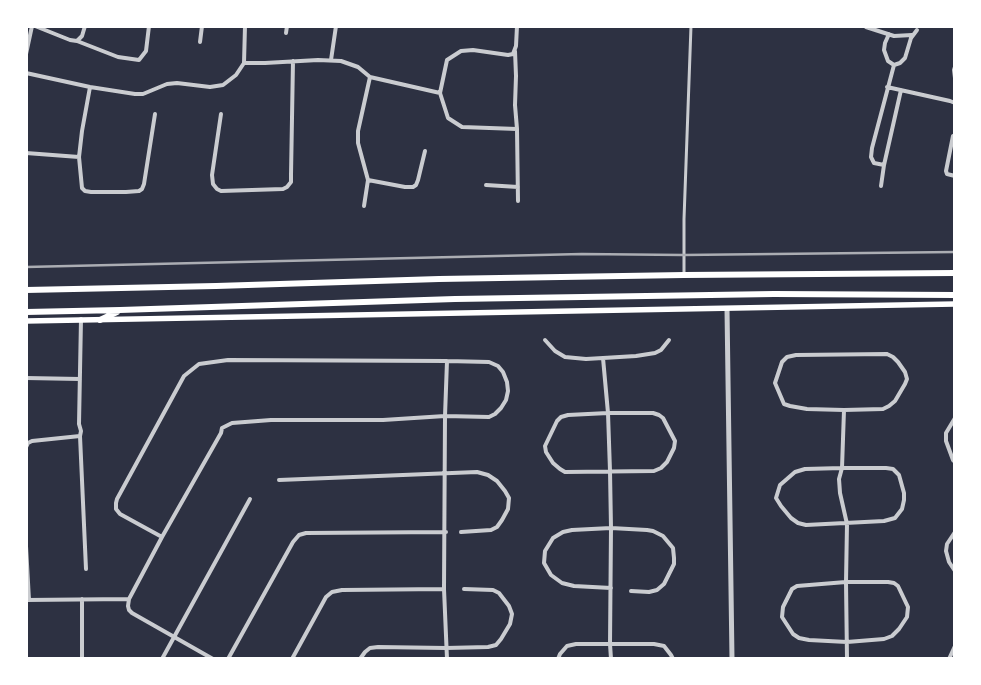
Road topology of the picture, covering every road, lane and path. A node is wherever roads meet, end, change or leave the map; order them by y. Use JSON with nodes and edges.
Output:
{"nodes":[{"id":1,"x":34,"y":26,"type":"edge"},
{"id":2,"x":85,"y":26,"type":"edge"},
{"id":3,"x":149,"y":26,"type":"edge"},
{"id":4,"x":202,"y":26,"type":"edge"},
{"id":5,"x":245,"y":26,"type":"edge"},
{"id":6,"x":287,"y":26,"type":"edge"},
{"id":7,"x":336,"y":26,"type":"edge"},
{"id":8,"x":518,"y":26,"type":"edge"},
{"id":9,"x":691,"y":26,"type":"edge"},
{"id":10,"x":866,"y":27,"type":"edge"},
{"id":11,"x":917,"y":30,"type":"dead end"},
{"id":12,"x":286,"y":33,"type":"dead end"},
{"id":13,"x":889,"y":34,"type":"junction"},
{"id":14,"x":912,"y":35,"type":"junction"},
{"id":15,"x":77,"y":41,"type":"junction"},
{"id":16,"x":200,"y":42,"type":"dead end"},
{"id":17,"x":515,"y":51,"type":"junction"},
{"id":18,"x":26,"y":54,"type":"edge"},
{"id":19,"x":331,"y":60,"type":"junction"},
{"id":20,"x":293,"y":61,"type":"junction"},
{"id":21,"x":244,"y":63,"type":"junction"},
{"id":22,"x":894,"y":65,"type":"junction"},
{"id":23,"x":955,"y":67,"type":"edge"},
{"id":24,"x":26,"y":73,"type":"edge"},
{"id":25,"x":370,"y":77,"type":"junction"},
{"id":26,"x":955,"y":78,"type":"edge"},
{"id":27,"x":90,"y":87,"type":"junction"},
{"id":28,"x":887,"y":87,"type":"junction"},
{"id":29,"x":901,"y":90,"type":"junction"},
{"id":30,"x":440,"y":93,"type":"junction"},
{"id":31,"x":955,"y":103,"type":"edge"},
{"id":32,"x":155,"y":114,"type":"dead end"},
{"id":33,"x":221,"y":114,"type":"dead end"},
{"id":34,"x":517,"y":129,"type":"junction"},
{"id":35,"x":955,"y":135,"type":"edge"},
{"id":36,"x":425,"y":151,"type":"dead end"},
{"id":37,"x":26,"y":153,"type":"edge"},
{"id":38,"x":79,"y":157,"type":"junction"},
{"id":39,"x":884,"y":165,"type":"junction"},
{"id":40,"x":955,"y":176,"type":"edge"},
{"id":41,"x":368,"y":180,"type":"junction"},
{"id":42,"x":486,"y":186,"type":"dead end"},
{"id":43,"x":518,"y":186,"type":"junction"},
{"id":44,"x":881,"y":186,"type":"dead end"},
{"id":45,"x":518,"y":201,"type":"dead end"},
{"id":46,"x":364,"y":206,"type":"dead end"},
{"id":47,"x":955,"y":273,"type":"edge"},
{"id":48,"x":684,"y":275,"type":"junction"},
{"id":49,"x":26,"y":290,"type":"edge"},
{"id":50,"x":955,"y":295,"type":"edge"},
{"id":51,"x":955,"y":304,"type":"edge"},
{"id":52,"x":727,"y":309,"type":"junction"},
{"id":53,"x":120,"y":310,"type":"junction"},
{"id":54,"x":26,"y":312,"type":"edge"},
{"id":55,"x":82,"y":319,"type":"junction"},
{"id":56,"x":100,"y":320,"type":"junction"},
{"id":57,"x":26,"y":321,"type":"edge"},
{"id":58,"x":545,"y":340,"type":"dead end"},
{"id":59,"x":669,"y":340,"type":"dead end"},
{"id":60,"x":603,"y":358,"type":"junction"},
{"id":61,"x":447,"y":361,"type":"junction"},
{"id":62,"x":26,"y":378,"type":"edge"},
{"id":63,"x":80,"y":379,"type":"junction"},
{"id":64,"x":844,"y":410,"type":"junction"},
{"id":65,"x":608,"y":413,"type":"junction"},
{"id":66,"x":445,"y":416,"type":"junction"},
{"id":67,"x":955,"y":418,"type":"edge"},
{"id":68,"x":80,"y":436,"type":"junction"},
{"id":69,"x":27,"y":444,"type":"edge"},
{"id":70,"x":955,"y":462,"type":"edge"},
{"id":71,"x":842,"y":468,"type":"junction"},
{"id":72,"x":610,"y":471,"type":"junction"},
{"id":73,"x":446,"y":474,"type":"junction"},
{"id":74,"x":279,"y":480,"type":"dead end"},
{"id":75,"x":250,"y":499,"type":"dead end"},
{"id":76,"x":847,"y":524,"type":"junction"},
{"id":77,"x":611,"y":528,"type":"junction"},
{"id":78,"x":446,"y":532,"type":"junction"},
{"id":79,"x":461,"y":532,"type":"dead end"},
{"id":80,"x":955,"y":532,"type":"edge"},
{"id":81,"x":162,"y":538,"type":"junction"},
{"id":82,"x":26,"y":546,"type":"edge"},
{"id":83,"x":86,"y":569,"type":"dead end"},
{"id":84,"x":955,"y":571,"type":"edge"},
{"id":85,"x":846,"y":582,"type":"junction"},
{"id":86,"x":611,"y":588,"type":"junction"},
{"id":87,"x":444,"y":589,"type":"junction"},
{"id":88,"x":464,"y":589,"type":"dead end"},
{"id":89,"x":631,"y":591,"type":"dead end"},
{"id":90,"x":82,"y":599,"type":"junction"},
{"id":91,"x":129,"y":599,"type":"junction"},
{"id":92,"x":28,"y":600,"type":"edge"},
{"id":93,"x":173,"y":637,"type":"junction"},
{"id":94,"x":847,"y":642,"type":"junction"},
{"id":95,"x":610,"y":644,"type":"junction"},
{"id":96,"x":955,"y":646,"type":"edge"},
{"id":97,"x":446,"y":648,"type":"junction"},
{"id":98,"x":82,"y":659,"type":"edge"},
{"id":99,"x":162,"y":659,"type":"edge"},
{"id":100,"x":213,"y":659,"type":"edge"},
{"id":101,"x":228,"y":659,"type":"edge"},
{"id":102,"x":292,"y":659,"type":"edge"},
{"id":103,"x":360,"y":659,"type":"edge"},
{"id":104,"x":447,"y":659,"type":"edge"},
{"id":105,"x":558,"y":659,"type":"edge"},
{"id":106,"x":611,"y":659,"type":"edge"},
{"id":107,"x":673,"y":659,"type":"edge"},
{"id":108,"x":732,"y":659,"type":"edge"},
{"id":109,"x":847,"y":659,"type":"edge"},
{"id":110,"x":949,"y":659,"type":"edge"}],
"edges":[{"from":1,"to":15,"type":"street"},
{"from":1,"to":18,"type":"street"},
{"from":2,"to":15,"type":"street"},
{"from":3,"to":15,"type":"street"},
{"from":4,"to":16,"type":"street"},
{"from":5,"to":21,"type":"street"},
{"from":6,"to":12,"type":"street"},
{"from":7,"to":19,"type":"street"},
{"from":8,"to":17,"type":"street"},
{"from":9,"to":48,"type":"street"},
{"from":10,"to":13,"type":"street"},
{"from":11,"to":14,"type":"street"},
{"from":13,"to":14,"type":"street"},
{"from":13,"to":22,"type":"street"},
{"from":14,"to":22,"type":"street"},
{"from":17,"to":30,"type":"street"},
{"from":17,"to":34,"type":"street"},
{"from":19,"to":20,"type":"street"},
{"from":19,"to":25,"type":"street"},
{"from":20,"to":21,"type":"street"},
{"from":20,"to":33,"type":"street"},
{"from":21,"to":27,"type":"street"},
{"from":22,"to":28,"type":"street"},
{"from":23,"to":26,"type":"street"},
{"from":24,"to":27,"type":"street"},
{"from":25,"to":30,"type":"street"},
{"from":25,"to":41,"type":"street"},
{"from":27,"to":38,"type":"street"},
{"from":28,"to":29,"type":"street"},
{"from":28,"to":39,"type":"street"},
{"from":29,"to":31,"type":"street"},
{"from":29,"to":39,"type":"street"},
{"from":30,"to":34,"type":"street"},
{"from":32,"to":38,"type":"street"},
{"from":34,"to":43,"type":"street"},
{"from":35,"to":40,"type":"street"},
{"from":36,"to":41,"type":"street"},
{"from":37,"to":38,"type":"street"},
{"from":39,"to":44,"type":"street"},
{"from":41,"to":46,"type":"street"},
{"from":42,"to":43,"type":"street"},
{"from":43,"to":45,"type":"street"},
{"from":47,"to":48,"type":"main road"},
{"from":48,"to":49,"type":"main road"},
{"from":50,"to":53,"type":"main road"},
{"from":51,"to":52,"type":"main road"},
{"from":52,"to":56,"type":"main road"},
{"from":52,"to":108,"type":"street"},
{"from":53,"to":54,"type":"main road"},
{"from":53,"to":56,"type":"main road"},
{"from":55,"to":56,"type":"main road"},
{"from":55,"to":57,"type":"main road"},
{"from":55,"to":63,"type":"street"},
{"from":58,"to":60,"type":"street"},
{"from":59,"to":60,"type":"street"},
{"from":60,"to":65,"type":"street"},
{"from":61,"to":66,"type":"street"},
{"from":61,"to":66,"type":"street"},
{"from":61,"to":81,"type":"street"},
{"from":62,"to":63,"type":"street"},
{"from":63,"to":68,"type":"street"},
{"from":64,"to":64,"type":"street"},
{"from":64,"to":71,"type":"street"},
{"from":65,"to":72,"type":"street"},
{"from":65,"to":72,"type":"street"},
{"from":65,"to":72,"type":"street"},
{"from":66,"to":73,"type":"street"},
{"from":66,"to":81,"type":"street"},
{"from":67,"to":70,"type":"street"},
{"from":68,"to":69,"type":"street"},
{"from":68,"to":83,"type":"street"},
{"from":71,"to":76,"type":"street"},
{"from":71,"to":76,"type":"street"},
{"from":71,"to":76,"type":"street"},
{"from":72,"to":77,"type":"street"},
{"from":73,"to":74,"type":"street"},
{"from":73,"to":78,"type":"street"},
{"from":73,"to":79,"type":"street"},
{"from":75,"to":93,"type":"street"},
{"from":76,"to":85,"type":"street"},
{"from":77,"to":86,"type":"street"},
{"from":77,"to":86,"type":"street"},
{"from":77,"to":89,"type":"street"},
{"from":78,"to":87,"type":"street"},
{"from":78,"to":101,"type":"street"},
{"from":80,"to":84,"type":"street"},
{"from":81,"to":91,"type":"street"},
{"from":82,"to":92,"type":"street"},
{"from":85,"to":94,"type":"street"},
{"from":85,"to":94,"type":"street"},
{"from":85,"to":94,"type":"street"},
{"from":86,"to":95,"type":"street"},
{"from":87,"to":97,"type":"street"},
{"from":87,"to":102,"type":"street"},
{"from":88,"to":97,"type":"street"},
{"from":90,"to":91,"type":"street"},
{"from":90,"to":92,"type":"street"},
{"from":90,"to":98,"type":"street"},
{"from":91,"to":93,"type":"street"},
{"from":93,"to":99,"type":"street"},
{"from":93,"to":100,"type":"street"},
{"from":94,"to":109,"type":"street"},
{"from":95,"to":105,"type":"street"},
{"from":95,"to":106,"type":"street"},
{"from":95,"to":107,"type":"street"},
{"from":96,"to":110,"type":"street"},
{"from":97,"to":103,"type":"street"},
{"from":97,"to":104,"type":"street"}]}
